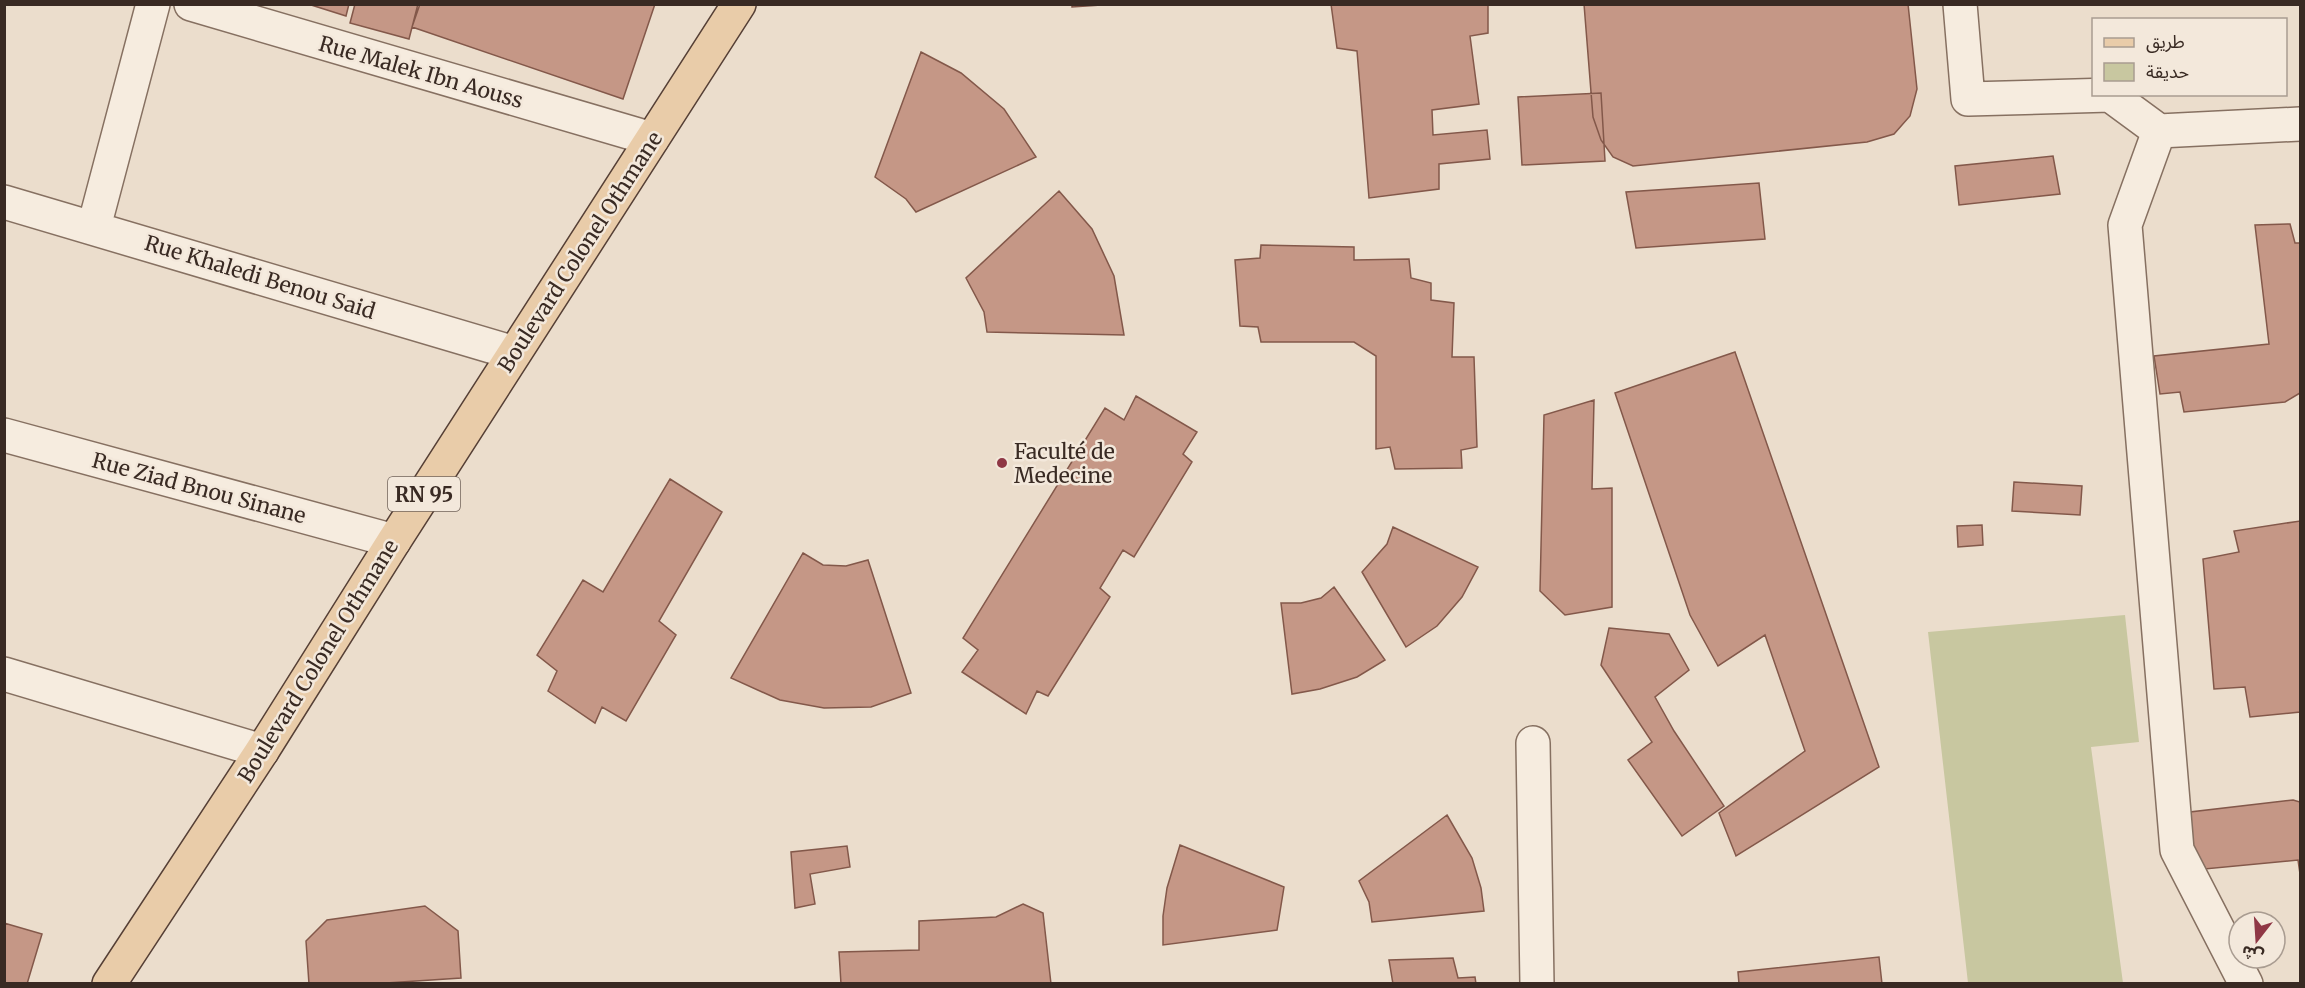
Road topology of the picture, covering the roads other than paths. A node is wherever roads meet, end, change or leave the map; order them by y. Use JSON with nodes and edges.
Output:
{"nodes":[{"id":1,"x":153,"y":4,"type":"edge"},
{"id":2,"x":191,"y":4,"type":"edge"},
{"id":3,"x":739,"y":4,"type":"edge"},
{"id":4,"x":1960,"y":4,"type":"edge"},
{"id":5,"x":2092,"y":96,"type":"edge"},
{"id":6,"x":2111,"y":96,"type":"edge"},
{"id":7,"x":2301,"y":124,"type":"edge"},
{"id":8,"x":2159,"y":131,"type":"junction"},
{"id":9,"x":652,"y":140,"type":"junction"},
{"id":10,"x":4,"y":202,"type":"edge"},
{"id":11,"x":94,"y":227,"type":"junction"},
{"id":12,"x":514,"y":353,"type":"junction"},
{"id":13,"x":4,"y":435,"type":"edge"},
{"id":14,"x":394,"y":541,"type":"junction"},
{"id":15,"x":4,"y":674,"type":"edge"},
{"id":16,"x":1533,"y":743,"type":"dead end"},
{"id":17,"x":262,"y":751,"type":"junction"},
{"id":18,"x":109,"y":984,"type":"edge"},
{"id":19,"x":1537,"y":984,"type":"edge"},
{"id":20,"x":2246,"y":984,"type":"edge"}],
"edges":[{"from":1,"to":11,"type":"street"},
{"from":2,"to":9,"type":"street","name":"Rue Malek Ibn Aouss"},
{"from":3,"to":9,"type":"main road","name":"Boulevard Colonel Othmane","number":"RN 95"},
{"from":4,"to":5,"type":"street"},
{"from":6,"to":8,"type":"street"},
{"from":7,"to":8,"type":"street"},
{"from":8,"to":20,"type":"street"},
{"from":9,"to":12,"type":"main road","name":"Boulevard Colonel Othmane","number":"RN 95"},
{"from":10,"to":11,"type":"street","name":"Rue Khaledi Benou Said"},
{"from":11,"to":12,"type":"street","name":"Rue Khaledi Benou Said"},
{"from":12,"to":14,"type":"main road","name":"Boulevard Colonel Othmane","number":"RN 95"},
{"from":13,"to":14,"type":"street","name":"Rue Ziad Bnou Sinane"},
{"from":14,"to":17,"type":"main road","name":"Boulevard Colonel Othmane","number":"RN 95"},
{"from":15,"to":17,"type":"street"},
{"from":16,"to":19,"type":"street"},
{"from":17,"to":18,"type":"main road","name":"Boulevard Colonel Othmane","number":"RN 95"}]}
